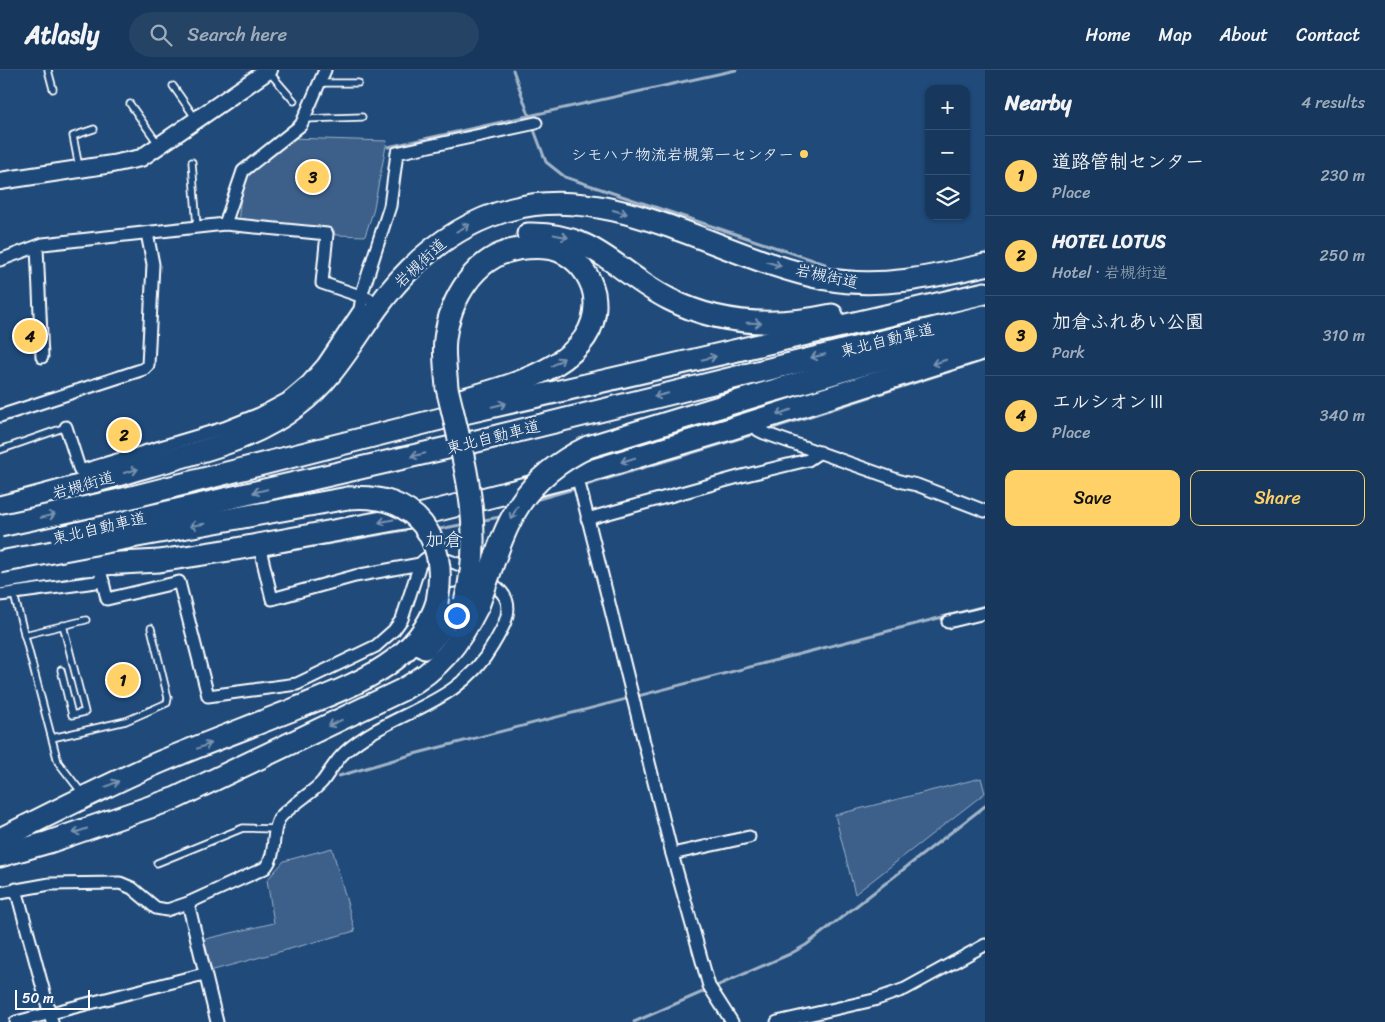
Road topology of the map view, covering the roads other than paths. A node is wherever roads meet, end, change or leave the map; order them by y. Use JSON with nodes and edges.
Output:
{"nodes":[{"id":1,"x":48,"y":70,"type":"edge"},
{"id":2,"x":268,"y":70,"type":"edge"},
{"id":3,"x":325,"y":70,"type":"edge"},
{"id":4,"x":321,"y":83,"type":"junction"},
{"id":5,"x":358,"y":83,"type":"dead end"},
{"id":6,"x":173,"y":86,"type":"dead end"},
{"id":7,"x":53,"y":89,"type":"dead end"},
{"id":8,"x":294,"y":102,"type":"dead end"},
{"id":9,"x":130,"y":104,"type":"dead end"},
{"id":10,"x":362,"y":117,"type":"dead end"},
{"id":11,"x":196,"y":119,"type":"junction"},
{"id":12,"x":303,"y":119,"type":"junction"},
{"id":13,"x":532,"y":124,"type":"dead end"},
{"id":14,"x":94,"y":129,"type":"dead end"},
{"id":15,"x":160,"y":147,"type":"junction"},
{"id":16,"x":192,"y":162,"type":"dead end"},
{"id":17,"x":79,"y":169,"type":"junction"},
{"id":18,"x":0,"y":181,"type":"edge"},
{"id":19,"x":226,"y":224,"type":"junction"},
{"id":20,"x":197,"y":227,"type":"junction"},
{"id":21,"x":147,"y":233,"type":"junction"},
{"id":22,"x":37,"y":247,"type":"junction"},
{"id":23,"x":0,"y":260,"type":"edge"},
{"id":24,"x":985,"y":265,"type":"edge"},
{"id":25,"x":985,"y":293,"type":"edge"},
{"id":26,"x":371,"y":301,"type":"junction"},
{"id":27,"x":985,"y":316,"type":"edge"},
{"id":28,"x":985,"y":330,"type":"edge"},
{"id":29,"x":985,"y":348,"type":"edge"},
{"id":30,"x":42,"y":357,"type":"dead end"},
{"id":31,"x":442,"y":390,"type":"junction"},
{"id":32,"x":0,"y":416,"type":"edge"},
{"id":33,"x":754,"y":421,"type":"junction"},
{"id":34,"x":66,"y":427,"type":"joint"},
{"id":35,"x":0,"y":450,"type":"edge"},
{"id":36,"x":820,"y":452,"type":"junction"},
{"id":37,"x":231,"y":472,"type":"junction"},
{"id":38,"x":579,"y":483,"type":"junction"},
{"id":39,"x":82,"y":485,"type":"junction"},
{"id":40,"x":0,"y":507,"type":"edge"},
{"id":41,"x":985,"y":511,"type":"edge"},
{"id":42,"x":415,"y":516,"type":"junction"},
{"id":43,"x":588,"y":518,"type":"junction"},
{"id":44,"x":0,"y":526,"type":"edge"},
{"id":45,"x":130,"y":529,"type":"junction"},
{"id":46,"x":259,"y":545,"type":"junction"},
{"id":47,"x":0,"y":550,"type":"edge"},
{"id":48,"x":423,"y":561,"type":"junction"},
{"id":49,"x":101,"y":573,"type":"junction"},
{"id":50,"x":6,"y":577,"type":"edge"},
{"id":51,"x":0,"y":595,"type":"edge"},
{"id":52,"x":459,"y":602,"type":"junction"},
{"id":53,"x":985,"y":613,"type":"edge"},
{"id":54,"x":86,"y":620,"type":"dead end"},
{"id":55,"x":948,"y":622,"type":"dead end"},
{"id":56,"x":63,"y":625,"type":"junction"},
{"id":57,"x":151,"y":628,"type":"dead end"},
{"id":58,"x":24,"y":635,"type":"junction"},
{"id":59,"x":61,"y":670,"type":"dead end"},
{"id":60,"x":52,"y":738,"type":"junction"},
{"id":61,"x":84,"y":797,"type":"junction"},
{"id":62,"x":37,"y":821,"type":"junction"},
{"id":63,"x":275,"y":829,"type":"junction"},
{"id":64,"x":0,"y":832,"type":"edge"},
{"id":65,"x":749,"y":837,"type":"dead end"},
{"id":66,"x":0,"y":839,"type":"edge"},
{"id":67,"x":49,"y":842,"type":"junction"},
{"id":68,"x":672,"y":854,"type":"junction"},
{"id":69,"x":0,"y":856,"type":"edge"},
{"id":70,"x":156,"y":863,"type":"dead end"},
{"id":71,"x":0,"y":864,"type":"edge"},
{"id":72,"x":16,"y":888,"type":"junction"},
{"id":73,"x":0,"y":892,"type":"edge"},
{"id":74,"x":188,"y":903,"type":"junction"},
{"id":75,"x":985,"y":945,"type":"edge"},
{"id":76,"x":204,"y":974,"type":"junction"},
{"id":77,"x":51,"y":1018,"type":"edge"},
{"id":78,"x":16,"y":1022,"type":"edge"},
{"id":79,"x":216,"y":1022,"type":"edge"},
{"id":80,"x":732,"y":1022,"type":"edge"},
{"id":81,"x":777,"y":1022,"type":"edge"}],
"edges":[{"from":1,"to":7,"type":"lane"},
{"from":2,"to":8,"type":"lane"},
{"from":2,"to":11,"type":"street"},
{"from":3,"to":4,"type":"street"},
{"from":4,"to":5,"type":"lane"},
{"from":4,"to":12,"type":"street"},
{"from":6,"to":11,"type":"lane"},
{"from":9,"to":15,"type":"lane"},
{"from":10,"to":12,"type":"lane"},
{"from":11,"to":15,"type":"street"},
{"from":12,"to":19,"type":"street"},
{"from":13,"to":26,"type":"street"},
{"from":14,"to":17,"type":"lane"},
{"from":15,"to":17,"type":"street"},
{"from":16,"to":20,"type":"lane"},
{"from":17,"to":18,"type":"street"},
{"from":19,"to":20,"type":"street"},
{"from":19,"to":26,"type":"street"},
{"from":20,"to":21,"type":"street"},
{"from":21,"to":22,"type":"street"},
{"from":21,"to":32,"type":"street"},
{"from":22,"to":23,"type":"street"},
{"from":22,"to":30,"type":"street"},
{"from":26,"to":24,"type":"highway","name":"岩槻街道","one_way":true},
{"from":31,"to":25,"type":"highway","one_way":true},
{"from":37,"to":25,"type":"highway","name":"東北自動車道","one_way":true},
{"from":26,"to":34,"type":"street"},
{"from":39,"to":26,"type":"highway","name":"岩槻街道","one_way":true},
{"from":27,"to":45,"type":"highway","name":"東北自動車道","one_way":true},
{"from":28,"to":52,"type":"highway","one_way":true,"bridge":true},
{"from":29,"to":33,"type":"highway","one_way":true},
{"from":37,"to":31,"type":"highway","one_way":true},
{"from":31,"to":52,"type":"highway"},
{"from":33,"to":36,"type":"street"},
{"from":33,"to":38,"type":"highway","one_way":true},
{"from":34,"to":35,"type":"lane"},
{"from":36,"to":41,"type":"street"},
{"from":36,"to":43,"type":"street"},
{"from":44,"to":37,"type":"highway","name":"東北自動車道","one_way":true,"bridge":true},
{"from":38,"to":42,"type":"highway"},
{"from":38,"to":43,"type":"street"},
{"from":39,"to":40,"type":"highway","name":"岩槻街道"},
{"from":39,"to":49,"type":"street"},
{"from":42,"to":46,"type":"highway","one_way":true},
{"from":42,"to":48,"type":"street"},
{"from":43,"to":68,"type":"street"},
{"from":45,"to":47,"type":"highway","name":"東北自動車道","bridge":true},
{"from":45,"to":50,"type":"highway","bridge":true},
{"from":52,"to":45,"type":"highway","one_way":true,"bridge":true},
{"from":46,"to":48,"type":"street"},
{"from":46,"to":49,"type":"highway"},
{"from":48,"to":49,"type":"street"},
{"from":48,"to":63,"type":"street"},
{"from":49,"to":50,"type":"highway"},
{"from":50,"to":51,"type":"street"},
{"from":50,"to":58,"type":"lane"},
{"from":61,"to":52,"type":"highway","one_way":true},
{"from":52,"to":67,"type":"highway","one_way":true},
{"from":53,"to":55,"type":"street"},
{"from":54,"to":56,"type":"lane"},
{"from":56,"to":58,"type":"lane"},
{"from":56,"to":59,"type":"lane"},
{"from":57,"to":60,"type":"lane"},
{"from":58,"to":60,"type":"lane"},
{"from":60,"to":61,"type":"lane"},
{"from":61,"to":62,"type":"highway"},
{"from":62,"to":64,"type":"highway"},
{"from":62,"to":66,"type":"highway"},
{"from":63,"to":70,"type":"lane"},
{"from":63,"to":74,"type":"street"},
{"from":65,"to":68,"type":"street"},
{"from":67,"to":69,"type":"highway"},
{"from":67,"to":71,"type":"highway"},
{"from":68,"to":80,"type":"street"},
{"from":72,"to":73,"type":"street"},
{"from":72,"to":74,"type":"street"},
{"from":72,"to":77,"type":"street"},
{"from":74,"to":76,"type":"street"},
{"from":75,"to":81,"type":"street"},
{"from":76,"to":77,"type":"street"},
{"from":76,"to":79,"type":"street"},
{"from":77,"to":78,"type":"street"}]}
